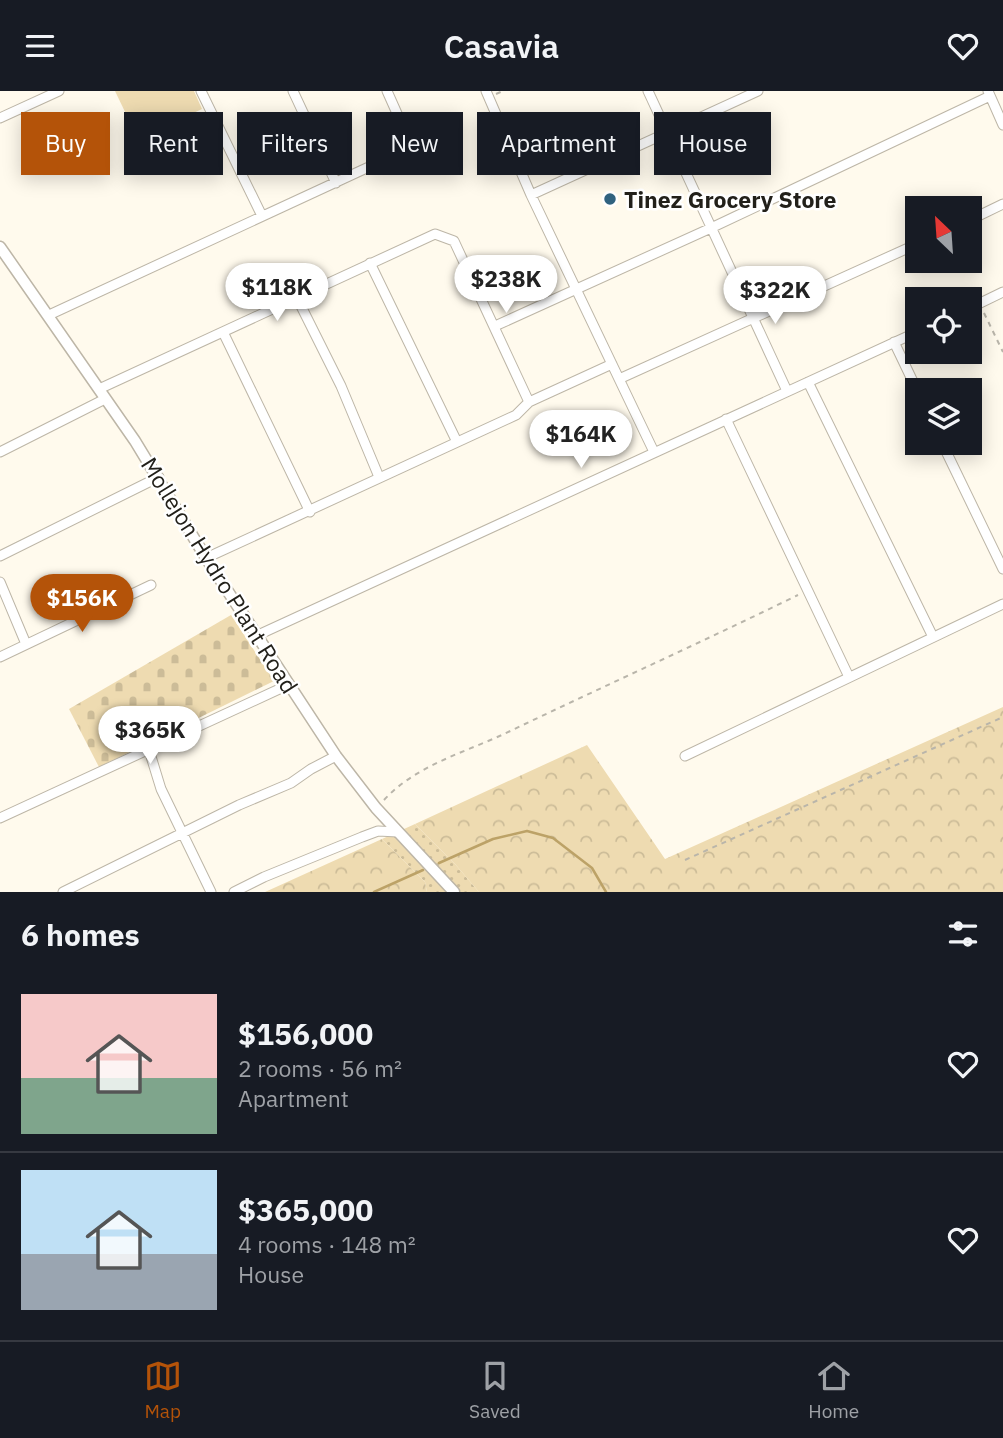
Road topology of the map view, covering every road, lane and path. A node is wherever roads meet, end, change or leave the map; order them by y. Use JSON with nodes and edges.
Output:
{"nodes":[{"id":1,"x":59,"y":91,"type":"edge"},
{"id":2,"x":201,"y":91,"type":"edge"},
{"id":3,"x":293,"y":91,"type":"edge"},
{"id":4,"x":387,"y":91,"type":"edge"},
{"id":5,"x":486,"y":91,"type":"edge"},
{"id":6,"x":648,"y":91,"type":"edge"},
{"id":7,"x":758,"y":91,"type":"edge"},
{"id":8,"x":989,"y":94,"type":"edge"},
{"id":9,"x":658,"y":112,"type":"edge"},
{"id":10,"x":712,"y":112,"type":"edge"},
{"id":11,"x":0,"y":118,"type":"edge"},
{"id":12,"x":1003,"y":125,"type":"edge"},
{"id":13,"x":654,"y":139,"type":"edge"},
{"id":14,"x":686,"y":175,"type":"edge"},
{"id":15,"x":336,"y":183,"type":"junction"},
{"id":16,"x":531,"y":195,"type":"junction"},
{"id":17,"x":1003,"y":204,"type":"edge"},
{"id":18,"x":982,"y":214,"type":"edge"},
{"id":19,"x":262,"y":216,"type":"junction"},
{"id":20,"x":711,"y":228,"type":"junction"},
{"id":21,"x":0,"y":247,"type":"edge"},
{"id":22,"x":905,"y":250,"type":"edge"},
{"id":23,"x":370,"y":263,"type":"junction"},
{"id":24,"x":575,"y":289,"type":"junction"},
{"id":25,"x":1003,"y":292,"type":"edge"},
{"id":26,"x":296,"y":296,"type":"junction"},
{"id":27,"x":982,"y":302,"type":"edge"},
{"id":28,"x":982,"y":309,"type":"edge"},
{"id":29,"x":49,"y":315,"type":"junction"},
{"id":30,"x":754,"y":319,"type":"junction"},
{"id":31,"x":495,"y":326,"type":"junction"},
{"id":32,"x":223,"y":332,"type":"junction"},
{"id":33,"x":905,"y":337,"type":"edge"},
{"id":34,"x":894,"y":342,"type":"junction"},
{"id":35,"x":1003,"y":352,"type":"edge"},
{"id":36,"x":612,"y":364,"type":"junction"},
{"id":37,"x":911,"y":378,"type":"edge"},
{"id":38,"x":619,"y":379,"type":"junction"},
{"id":39,"x":808,"y":382,"type":"junction"},
{"id":40,"x":99,"y":389,"type":"junction"},
{"id":41,"x":787,"y":391,"type":"junction"},
{"id":42,"x":105,"y":399,"type":"junction"},
{"id":43,"x":529,"y":402,"type":"junction"},
{"id":44,"x":726,"y":419,"type":"junction"},
{"id":45,"x":457,"y":442,"type":"junction"},
{"id":46,"x":0,"y":452,"type":"edge"},
{"id":47,"x":654,"y":453,"type":"junction"},
{"id":48,"x":948,"y":455,"type":"edge"},
{"id":49,"x":159,"y":477,"type":"junction"},
{"id":50,"x":379,"y":477,"type":"junction"},
{"id":51,"x":310,"y":512,"type":"junction"},
{"id":52,"x":0,"y":556,"type":"edge"},
{"id":53,"x":206,"y":558,"type":"junction"},
{"id":54,"x":1003,"y":569,"type":"edge"},
{"id":55,"x":0,"y":582,"type":"edge"},
{"id":56,"x":151,"y":585,"type":"dead end"},
{"id":57,"x":808,"y":590,"type":"junction"},
{"id":58,"x":1003,"y":604,"type":"edge"},
{"id":59,"x":258,"y":635,"type":"junction"},
{"id":60,"x":933,"y":637,"type":"junction"},
{"id":61,"x":26,"y":644,"type":"junction"},
{"id":62,"x":0,"y":656,"type":"edge"},
{"id":63,"x":849,"y":677,"type":"junction"},
{"id":64,"x":288,"y":685,"type":"junction"},
{"id":65,"x":1003,"y":717,"type":"edge"},
{"id":66,"x":149,"y":750,"type":"junction"},
{"id":67,"x":685,"y":755,"type":"dead end"},
{"id":68,"x":336,"y":756,"type":"junction"},
{"id":69,"x":376,"y":809,"type":"junction"},
{"id":70,"x":0,"y":818,"type":"edge"},
{"id":71,"x":398,"y":832,"type":"junction"},
{"id":72,"x":184,"y":833,"type":"junction"},
{"id":73,"x":685,"y":860,"type":"dead end"},
{"id":74,"x":63,"y":892,"type":"edge"},
{"id":75,"x":211,"y":892,"type":"edge"},
{"id":76,"x":234,"y":892,"type":"edge"},
{"id":77,"x":454,"y":892,"type":"edge"}],
"edges":[{"from":1,"to":11,"type":"street"},
{"from":2,"to":19,"type":"street"},
{"from":3,"to":15,"type":"street"},
{"from":4,"to":15,"type":"street"},
{"from":5,"to":16,"type":"street"},
{"from":6,"to":9,"type":"street"},
{"from":7,"to":10,"type":"street"},
{"from":8,"to":12,"type":"street"},
{"from":8,"to":20,"type":"street"},
{"from":13,"to":16,"type":"street"},
{"from":14,"to":20,"type":"street"},
{"from":15,"to":19,"type":"street"},
{"from":16,"to":24,"type":"street"},
{"from":17,"to":18,"type":"street"},
{"from":19,"to":29,"type":"street"},
{"from":20,"to":24,"type":"street"},
{"from":20,"to":30,"type":"street"},
{"from":21,"to":29,"type":"street","name":"Mollejon Hydro Plant Road"},
{"from":22,"to":30,"type":"street"},
{"from":23,"to":26,"type":"street"},
{"from":23,"to":31,"type":"street"},
{"from":23,"to":45,"type":"street"},
{"from":24,"to":31,"type":"street"},
{"from":24,"to":36,"type":"street"},
{"from":25,"to":27,"type":"street"},
{"from":26,"to":32,"type":"street"},
{"from":26,"to":50,"type":"street"},
{"from":28,"to":35,"type":"path"},
{"from":29,"to":40,"type":"street","name":"Mollejon Hydro Plant Road"},
{"from":30,"to":38,"type":"street"},
{"from":30,"to":41,"type":"street"},
{"from":31,"to":43,"type":"street"},
{"from":32,"to":40,"type":"street"},
{"from":32,"to":51,"type":"street"},
{"from":33,"to":34,"type":"street"},
{"from":34,"to":37,"type":"street"},
{"from":34,"to":39,"type":"street"},
{"from":36,"to":38,"type":"street"},
{"from":36,"to":43,"type":"street"},
{"from":38,"to":47,"type":"street"},
{"from":39,"to":41,"type":"street"},
{"from":39,"to":60,"type":"street"},
{"from":40,"to":42,"type":"street","name":"Mollejon Hydro Plant Road"},
{"from":41,"to":44,"type":"street"},
{"from":42,"to":46,"type":"street"},
{"from":42,"to":49,"type":"street","name":"Mollejon Hydro Plant Road"},
{"from":43,"to":45,"type":"street"},
{"from":44,"to":47,"type":"street"},
{"from":44,"to":57,"type":"street"},
{"from":45,"to":50,"type":"street"},
{"from":47,"to":59,"type":"street"},
{"from":48,"to":54,"type":"street"},
{"from":49,"to":52,"type":"street"},
{"from":49,"to":53,"type":"street","name":"Mollejon Hydro Plant Road"},
{"from":50,"to":51,"type":"street"},
{"from":51,"to":53,"type":"street"},
{"from":53,"to":59,"type":"street","name":"Mollejon Hydro Plant Road"},
{"from":55,"to":61,"type":"street"},
{"from":56,"to":61,"type":"street"},
{"from":57,"to":63,"type":"street"},
{"from":57,"to":69,"type":"path"},
{"from":58,"to":60,"type":"street"},
{"from":59,"to":64,"type":"street","name":"Mollejon Hydro Plant Road"},
{"from":60,"to":63,"type":"street"},
{"from":61,"to":62,"type":"street"},
{"from":63,"to":67,"type":"street"},
{"from":64,"to":66,"type":"street"},
{"from":64,"to":68,"type":"street","name":"Mollejon Hydro Plant Road"},
{"from":65,"to":73,"type":"path"},
{"from":66,"to":70,"type":"street"},
{"from":66,"to":72,"type":"street"},
{"from":68,"to":69,"type":"street","name":"Mollejon Hydro Plant Road"},
{"from":68,"to":72,"type":"street"},
{"from":69,"to":71,"type":"street","name":"Mollejon Hydro Plant Road"},
{"from":71,"to":76,"type":"street"},
{"from":71,"to":77,"type":"street","name":"Mollejon Hydro Plant Road"},
{"from":72,"to":74,"type":"street"},
{"from":72,"to":75,"type":"street"}]}
